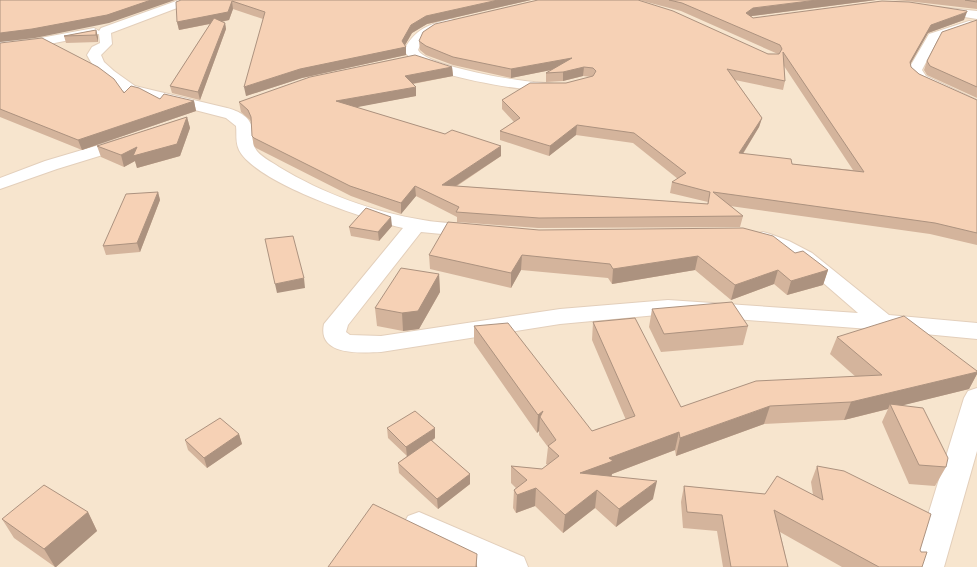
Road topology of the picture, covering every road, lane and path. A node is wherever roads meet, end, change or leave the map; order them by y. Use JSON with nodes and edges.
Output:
{"nodes":[{"id":1,"x":189,"y":0,"type":"edge"},
{"id":2,"x":928,"y":9,"type":"edge"},
{"id":3,"x":974,"y":15,"type":"edge"},
{"id":4,"x":461,"y":20,"type":"edge"},
{"id":5,"x":109,"y":29,"type":"junction"},
{"id":6,"x":0,"y":46,"type":"edge"},
{"id":7,"x":565,"y":88,"type":"edge"},
{"id":8,"x":243,"y":103,"type":"edge"},
{"id":9,"x":977,"y":106,"type":"edge"},
{"id":10,"x":222,"y":111,"type":"junction"},
{"id":11,"x":192,"y":121,"type":"dead end"},
{"id":12,"x":139,"y":138,"type":"edge"},
{"id":13,"x":0,"y":184,"type":"edge"},
{"id":14,"x":416,"y":225,"type":"junction"},
{"id":15,"x":493,"y":233,"type":"edge"},
{"id":16,"x":748,"y":235,"type":"edge"},
{"id":17,"x":883,"y":322,"type":"junction"},
{"id":18,"x":977,"y":331,"type":"edge"},
{"id":19,"x":977,"y":398,"type":"edge"},
{"id":20,"x":419,"y":525,"type":"edge"},
{"id":21,"x":512,"y":567,"type":"edge"},
{"id":22,"x":928,"y":567,"type":"edge"}],
"edges":[{"from":1,"to":5,"type":"street"},
{"from":2,"to":3,"type":"street"},
{"from":3,"to":9,"type":"street"},
{"from":4,"to":7,"type":"street"},
{"from":5,"to":6,"type":"street"},
{"from":5,"to":10,"type":"street"},
{"from":8,"to":10,"type":"street"},
{"from":10,"to":11,"type":"street"},
{"from":10,"to":14,"type":"street"},
{"from":12,"to":13,"type":"street"},
{"from":14,"to":15,"type":"street"},
{"from":14,"to":17,"type":"street"},
{"from":16,"to":17,"type":"street"},
{"from":17,"to":18,"type":"street"},
{"from":19,"to":22,"type":"street"},
{"from":20,"to":21,"type":"street"}]}
